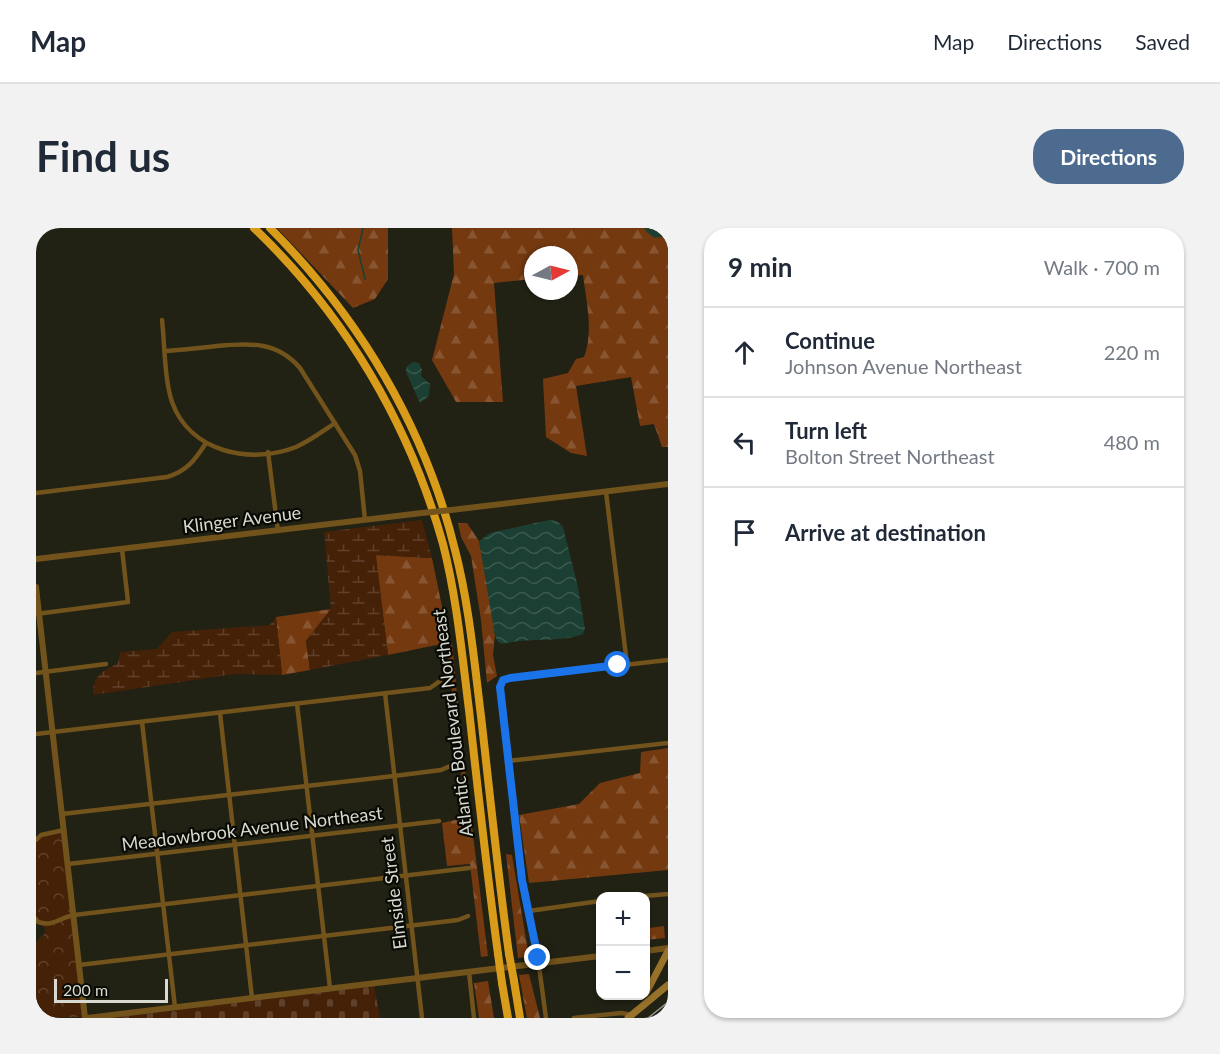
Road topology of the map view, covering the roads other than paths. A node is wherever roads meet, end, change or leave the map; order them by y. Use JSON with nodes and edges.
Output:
{"nodes":[{"id":1,"x":254,"y":228,"type":"edge"},
{"id":2,"x":270,"y":228,"type":"edge"},
{"id":3,"x":162,"y":320,"type":"dead end"},
{"id":4,"x":165,"y":351,"type":"junction"},
{"id":5,"x":335,"y":423,"type":"junction"},
{"id":6,"x":206,"y":443,"type":"junction"},
{"id":7,"x":268,"y":452,"type":"junction"},
{"id":8,"x":668,"y":484,"type":"edge"},
{"id":9,"x":606,"y":492,"type":"junction"},
{"id":10,"x":36,"y":493,"type":"edge"},
{"id":11,"x":365,"y":520,"type":"junction"},
{"id":12,"x":278,"y":531,"type":"junction"},
{"id":13,"x":122,"y":549,"type":"junction"},
{"id":14,"x":36,"y":559,"type":"edge"},
{"id":15,"x":36,"y":586,"type":"edge"},
{"id":16,"x":38,"y":614,"type":"edge"},
{"id":17,"x":668,"y":660,"type":"edge"},
{"id":18,"x":106,"y":664,"type":"dead end"},
{"id":19,"x":627,"y":664,"type":"junction"},
{"id":20,"x":46,"y":671,"type":"junction"},
{"id":21,"x":36,"y":673,"type":"edge"},
{"id":22,"x":440,"y":681,"type":"dead end"},
{"id":23,"x":386,"y":693,"type":"junction"},
{"id":24,"x":297,"y":704,"type":"junction"},
{"id":25,"x":220,"y":713,"type":"junction"},
{"id":26,"x":142,"y":722,"type":"junction"},
{"id":27,"x":53,"y":732,"type":"junction"},
{"id":28,"x":36,"y":734,"type":"edge"},
{"id":29,"x":668,"y":743,"type":"edge"},
{"id":30,"x":508,"y":762,"type":"junction"},
{"id":31,"x":450,"y":766,"type":"dead end"},
{"id":32,"x":394,"y":776,"type":"junction"},
{"id":33,"x":307,"y":785,"type":"junction"},
{"id":34,"x":230,"y":795,"type":"junction"},
{"id":35,"x":151,"y":804,"type":"junction"},
{"id":36,"x":62,"y":814,"type":"junction"},
{"id":37,"x":439,"y":822,"type":"dead end"},
{"id":38,"x":400,"y":825,"type":"junction"},
{"id":39,"x":64,"y":830,"type":"junction"},
{"id":40,"x":313,"y":836,"type":"junction"},
{"id":41,"x":36,"y":840,"type":"edge"},
{"id":42,"x":235,"y":845,"type":"junction"},
{"id":43,"x":158,"y":854,"type":"junction"},
{"id":44,"x":68,"y":864,"type":"junction"},
{"id":45,"x":469,"y":868,"type":"dead end"},
{"id":46,"x":406,"y":875,"type":"junction"},
{"id":47,"x":318,"y":886,"type":"junction"},
{"id":48,"x":668,"y":894,"type":"edge"},
{"id":49,"x":241,"y":895,"type":"junction"},
{"id":50,"x":650,"y":896,"type":"edge"},
{"id":51,"x":596,"y":902,"type":"edge"},
{"id":52,"x":163,"y":904,"type":"junction"},
{"id":53,"x":529,"y":911,"type":"junction"},
{"id":54,"x":74,"y":915,"type":"junction"},
{"id":55,"x":468,"y":916,"type":"dead end"},
{"id":56,"x":36,"y":919,"type":"edge"},
{"id":57,"x":411,"y":925,"type":"junction"},
{"id":58,"x":324,"y":936,"type":"junction"},
{"id":59,"x":246,"y":945,"type":"junction"},
{"id":60,"x":668,"y":950,"type":"edge"},
{"id":61,"x":650,"y":951,"type":"edge"},
{"id":62,"x":169,"y":954,"type":"junction"},
{"id":63,"x":596,"y":957,"type":"edge"},
{"id":64,"x":79,"y":964,"type":"junction"},
{"id":65,"x":539,"y":964,"type":"junction"},
{"id":66,"x":469,"y":972,"type":"junction"},
{"id":67,"x":418,"y":978,"type":"junction"},
{"id":68,"x":650,"y":984,"type":"edge"},
{"id":69,"x":668,"y":986,"type":"edge"},
{"id":70,"x":330,"y":988,"type":"junction"},
{"id":71,"x":252,"y":998,"type":"junction"},
{"id":72,"x":641,"y":1000,"type":"edge"},
{"id":73,"x":175,"y":1007,"type":"junction"},
{"id":74,"x":631,"y":1017,"type":"edge"},
{"id":75,"x":86,"y":1018,"type":"edge"},
{"id":76,"x":422,"y":1018,"type":"edge"},
{"id":77,"x":474,"y":1018,"type":"edge"},
{"id":78,"x":508,"y":1018,"type":"edge"},
{"id":79,"x":520,"y":1018,"type":"edge"},
{"id":80,"x":546,"y":1018,"type":"edge"},
{"id":81,"x":574,"y":1018,"type":"edge"}],
"edges":[{"from":1,"to":78,"type":"highway","name":"Atlantic Boulevard Northeast","bridge":true},
{"from":2,"to":79,"type":"highway","name":"Atlantic Boulevard Northeast","bridge":true},
{"from":3,"to":4,"type":"street"},
{"from":4,"to":5,"type":"street"},
{"from":4,"to":6,"type":"street"},
{"from":5,"to":7,"type":"street"},
{"from":5,"to":11,"type":"street"},
{"from":6,"to":7,"type":"street"},
{"from":6,"to":10,"type":"street"},
{"from":7,"to":12,"type":"street"},
{"from":8,"to":9,"type":"street","name":"Klinger Avenue"},
{"from":9,"to":11,"type":"street","name":"Klinger Avenue","bridge":true},
{"from":9,"to":19,"type":"street"},
{"from":11,"to":12,"type":"street","name":"Klinger Avenue"},
{"from":12,"to":13,"type":"street","name":"Klinger Avenue"},
{"from":13,"to":14,"type":"street","name":"Klinger Avenue"},
{"from":13,"to":16,"type":"street"},
{"from":15,"to":16,"type":"street"},
{"from":16,"to":20,"type":"street"},
{"from":17,"to":19,"type":"street"},
{"from":18,"to":20,"type":"street"},
{"from":19,"to":30,"type":"street"},
{"from":20,"to":21,"type":"street"},
{"from":20,"to":27,"type":"street"},
{"from":22,"to":23,"type":"street"},
{"from":23,"to":24,"type":"street"},
{"from":23,"to":32,"type":"street","name":"Elmside Street"},
{"from":24,"to":25,"type":"street"},
{"from":24,"to":33,"type":"street"},
{"from":25,"to":26,"type":"street"},
{"from":25,"to":34,"type":"street"},
{"from":26,"to":27,"type":"street"},
{"from":26,"to":35,"type":"street"},
{"from":27,"to":28,"type":"street"},
{"from":27,"to":36,"type":"street"},
{"from":29,"to":30,"type":"street"},
{"from":30,"to":53,"type":"street"},
{"from":31,"to":32,"type":"street"},
{"from":32,"to":33,"type":"street"},
{"from":32,"to":38,"type":"street","name":"Elmside Street"},
{"from":33,"to":34,"type":"street"},
{"from":33,"to":40,"type":"street"},
{"from":34,"to":35,"type":"street"},
{"from":34,"to":42,"type":"street"},
{"from":35,"to":36,"type":"street"},
{"from":35,"to":43,"type":"street"},
{"from":36,"to":39,"type":"street"},
{"from":37,"to":38,"type":"street","name":"Meadowbrook Avenue Northeast"},
{"from":38,"to":40,"type":"street","name":"Meadowbrook Avenue Northeast"},
{"from":38,"to":46,"type":"street","name":"Elmside Street"},
{"from":39,"to":41,"type":"street"},
{"from":39,"to":44,"type":"street"},
{"from":40,"to":42,"type":"street","name":"Meadowbrook Avenue Northeast"},
{"from":40,"to":47,"type":"street"},
{"from":42,"to":43,"type":"street","name":"Meadowbrook Avenue Northeast"},
{"from":42,"to":49,"type":"street"},
{"from":43,"to":44,"type":"street","name":"Meadowbrook Avenue Northeast"},
{"from":43,"to":52,"type":"street"},
{"from":44,"to":54,"type":"street"},
{"from":45,"to":46,"type":"street"},
{"from":46,"to":47,"type":"street"},
{"from":46,"to":57,"type":"street","name":"Elmside Street"},
{"from":47,"to":49,"type":"street"},
{"from":47,"to":58,"type":"street"},
{"from":48,"to":50,"type":"street"},
{"from":49,"to":52,"type":"street"},
{"from":49,"to":59,"type":"street"},
{"from":51,"to":53,"type":"street"},
{"from":52,"to":54,"type":"street"},
{"from":52,"to":62,"type":"street"},
{"from":53,"to":65,"type":"street"},
{"from":54,"to":56,"type":"street"},
{"from":54,"to":64,"type":"street"},
{"from":55,"to":57,"type":"street"},
{"from":57,"to":58,"type":"street"},
{"from":57,"to":67,"type":"street","name":"Elmside Street"},
{"from":58,"to":59,"type":"street"},
{"from":58,"to":70,"type":"street"},
{"from":59,"to":62,"type":"street"},
{"from":59,"to":71,"type":"street"},
{"from":60,"to":61,"type":"street"},
{"from":60,"to":68,"type":"main road"},
{"from":62,"to":64,"type":"street"},
{"from":62,"to":73,"type":"street"},
{"from":63,"to":65,"type":"street"},
{"from":64,"to":75,"type":"street"},
{"from":65,"to":66,"type":"street"},
{"from":65,"to":80,"type":"street"},
{"from":66,"to":67,"type":"street"},
{"from":66,"to":77,"type":"street"},
{"from":67,"to":70,"type":"street"},
{"from":67,"to":76,"type":"street","name":"Elmside Street"},
{"from":69,"to":74,"type":"main road"},
{"from":70,"to":71,"type":"street"},
{"from":71,"to":73,"type":"street"},
{"from":72,"to":74,"type":"main road"},
{"from":73,"to":75,"type":"street"},
{"from":74,"to":81,"type":"street"}]}
